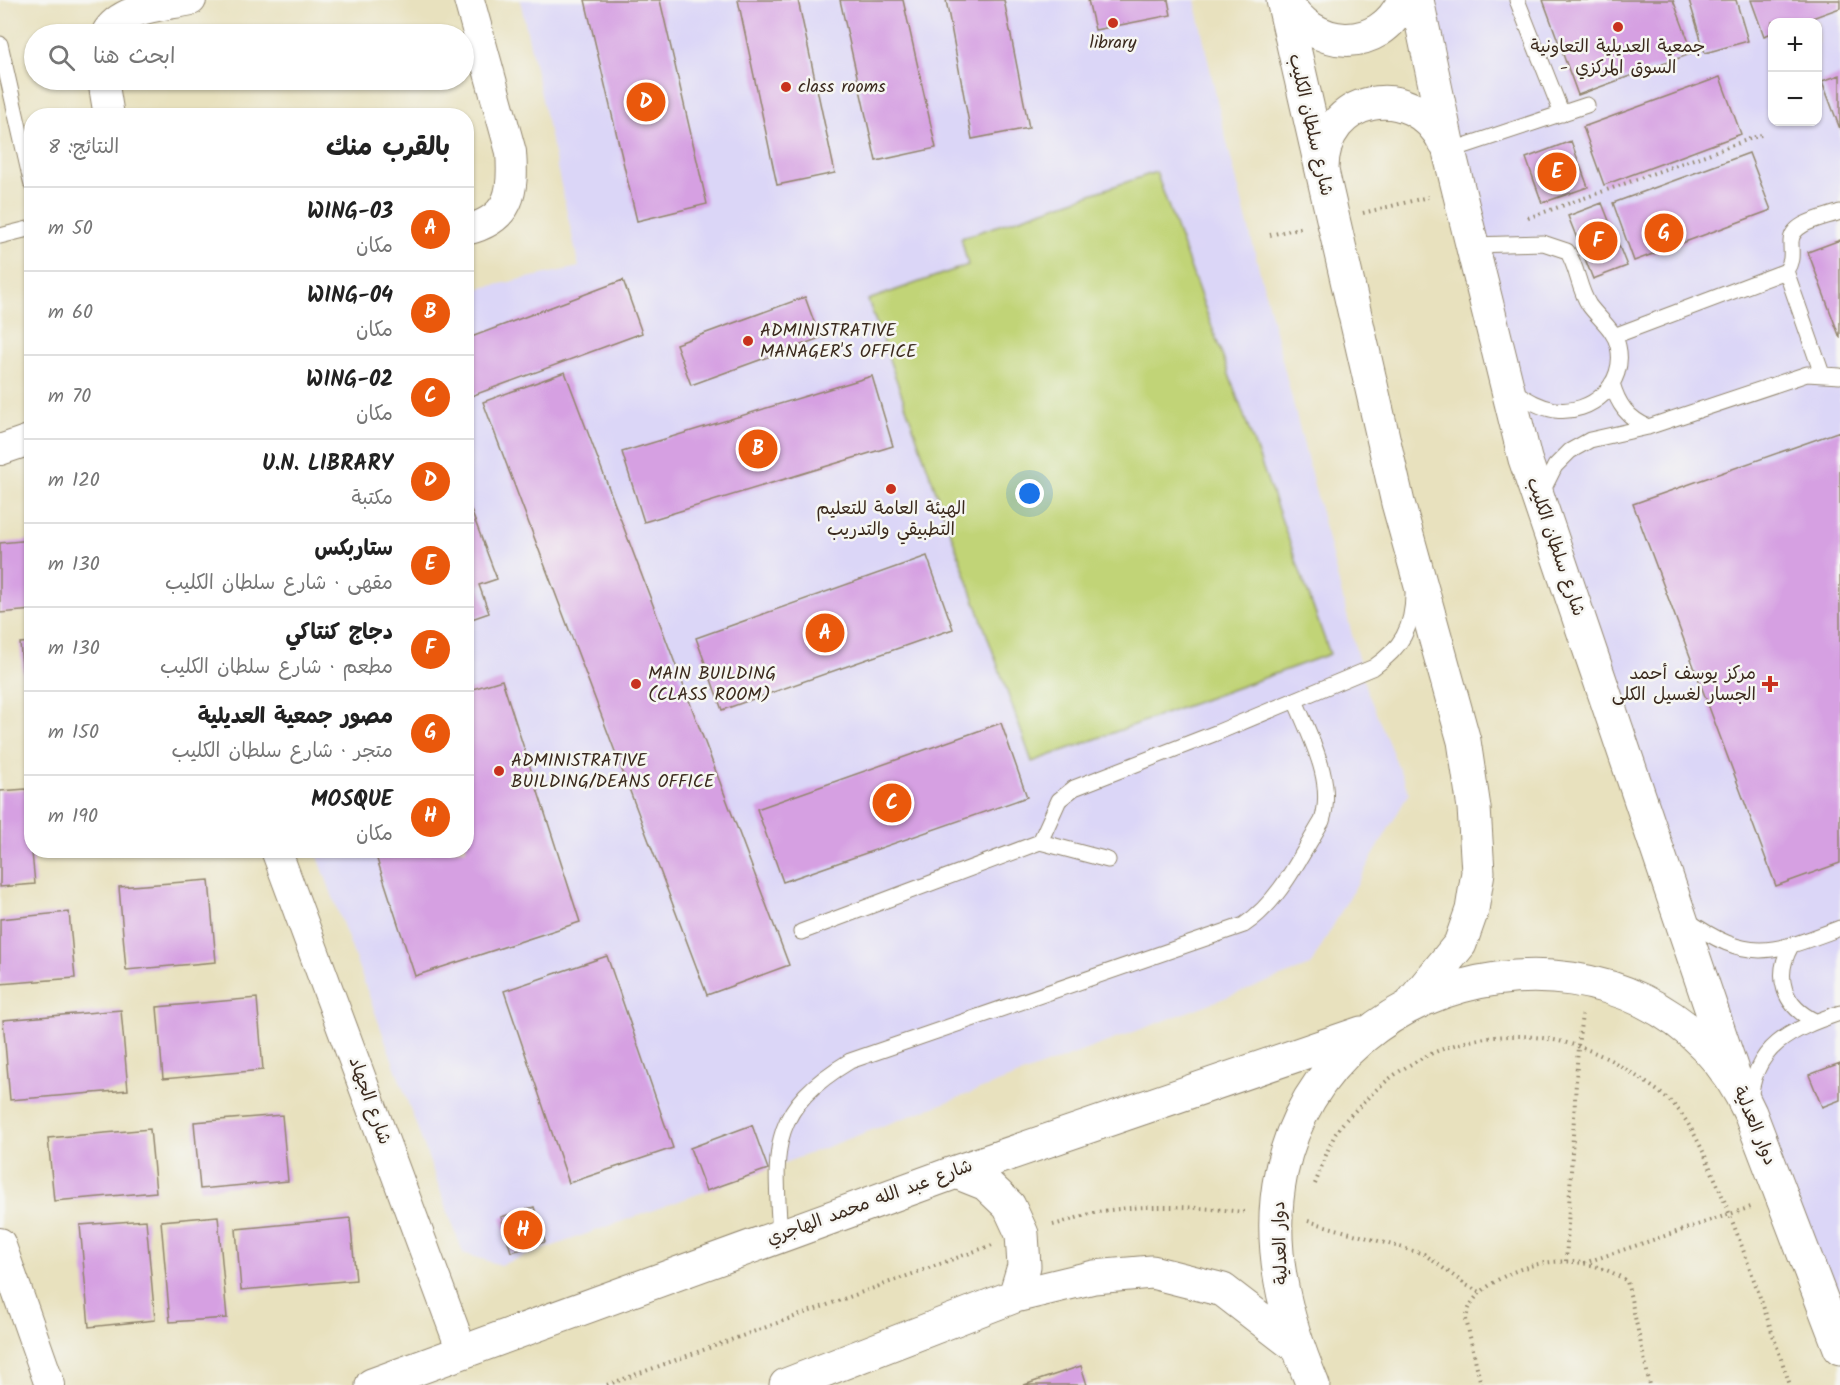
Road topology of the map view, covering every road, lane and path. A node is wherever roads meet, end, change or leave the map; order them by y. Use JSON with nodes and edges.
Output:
{"nodes":[{"id":1,"x":191,"y":0,"type":"edge"},
{"id":2,"x":469,"y":0,"type":"edge"},
{"id":3,"x":1284,"y":0,"type":"edge"},
{"id":4,"x":1404,"y":0,"type":"edge"},
{"id":5,"x":1417,"y":0,"type":"edge"},
{"id":6,"x":1517,"y":0,"type":"edge"},
{"id":7,"x":114,"y":24,"type":"edge"},
{"id":8,"x":0,"y":44,"type":"edge"},
{"id":9,"x":105,"y":90,"type":"edge"},
{"id":10,"x":1587,"y":105,"type":"dead end"},
{"id":11,"x":108,"y":108,"type":"edge"},
{"id":12,"x":1562,"y":114,"type":"junction"},
{"id":13,"x":1761,"y":135,"type":"dead end"},
{"id":14,"x":1448,"y":149,"type":"junction"},
{"id":15,"x":24,"y":150,"type":"edge"},
{"id":16,"x":1322,"y":178,"type":"junction"},
{"id":17,"x":1459,"y":189,"type":"junction"},
{"id":18,"x":1840,"y":212,"type":"edge"},
{"id":19,"x":1526,"y":219,"type":"dead end"},
{"id":20,"x":1332,"y":220,"type":"junction"},
{"id":21,"x":474,"y":228,"type":"edge"},
{"id":22,"x":24,"y":230,"type":"edge"},
{"id":23,"x":1270,"y":235,"type":"dead end"},
{"id":24,"x":0,"y":236,"type":"edge"},
{"id":25,"x":1473,"y":245,"type":"junction"},
{"id":26,"x":1786,"y":271,"type":"junction"},
{"id":27,"x":1614,"y":336,"type":"junction"},
{"id":28,"x":1822,"y":374,"type":"junction"},
{"id":29,"x":1840,"y":376,"type":"edge"},
{"id":30,"x":1612,"y":383,"type":"junction"},
{"id":31,"x":1508,"y":387,"type":"junction"},
{"id":32,"x":1648,"y":427,"type":"junction"},
{"id":33,"x":24,"y":442,"type":"edge"},
{"id":34,"x":0,"y":450,"type":"edge"},
{"id":35,"x":1542,"y":508,"type":"junction"},
{"id":36,"x":1413,"y":560,"type":"junction"},
{"id":37,"x":1295,"y":700,"type":"junction"},
{"id":38,"x":1040,"y":842,"type":"junction"},
{"id":39,"x":279,"y":858,"type":"edge"},
{"id":40,"x":1108,"y":860,"type":"dead end"},
{"id":41,"x":1679,"y":914,"type":"junction"},
{"id":42,"x":1840,"y":928,"type":"edge"},
{"id":43,"x":801,"y":932,"type":"dead end"},
{"id":44,"x":1791,"y":946,"type":"junction"},
{"id":45,"x":1587,"y":982,"type":"junction"},
{"id":46,"x":1410,"y":1005,"type":"junction"},
{"id":47,"x":1840,"y":1012,"type":"edge"},
{"id":48,"x":1815,"y":1021,"type":"junction"},
{"id":49,"x":1371,"y":1030,"type":"junction"},
{"id":50,"x":1578,"y":1046,"type":"junction"},
{"id":51,"x":1736,"y":1082,"type":"junction"},
{"id":52,"x":1750,"y":1113,"type":"junction"},
{"id":53,"x":956,"y":1172,"type":"junction"},
{"id":54,"x":1311,"y":1192,"type":"dead end"},
{"id":55,"x":1784,"y":1196,"type":"junction"},
{"id":56,"x":1308,"y":1211,"type":"dead end"},
{"id":57,"x":1730,"y":1214,"type":"junction"},
{"id":58,"x":1295,"y":1222,"type":"junction"},
{"id":59,"x":1022,"y":1234,"type":"junction"},
{"id":60,"x":780,"y":1236,"type":"junction"},
{"id":61,"x":0,"y":1243,"type":"edge"},
{"id":62,"x":1566,"y":1261,"type":"junction"},
{"id":63,"x":1584,"y":1263,"type":"junction"},
{"id":64,"x":1480,"y":1292,"type":"junction"},
{"id":65,"x":1015,"y":1296,"type":"junction"},
{"id":66,"x":1297,"y":1347,"type":"junction"},
{"id":67,"x":1840,"y":1348,"type":"edge"},
{"id":68,"x":462,"y":1350,"type":"junction"},
{"id":69,"x":838,"y":1376,"type":"edge"},
{"id":70,"x":50,"y":1385,"type":"edge"},
{"id":71,"x":372,"y":1385,"type":"edge"},
{"id":72,"x":607,"y":1385,"type":"edge"},
{"id":73,"x":786,"y":1385,"type":"edge"},
{"id":74,"x":1312,"y":1385,"type":"edge"},
{"id":75,"x":1481,"y":1385,"type":"edge"},
{"id":76,"x":1650,"y":1385,"type":"edge"},
{"id":77,"x":1790,"y":1385,"type":"edge"}],
"edges":[{"from":1,"to":7,"type":"street"},
{"from":2,"to":21,"type":"street"},
{"from":3,"to":4,"type":"main road"},
{"from":3,"to":16,"type":"main road","name":"شارع سلطان الكليب"},
{"from":5,"to":14,"type":"main road","name":"شارع سلطان الكليب"},
{"from":6,"to":12,"type":"lane"},
{"from":8,"to":15,"type":"lane"},
{"from":9,"to":11,"type":"street"},
{"from":10,"to":12,"type":"lane"},
{"from":12,"to":14,"type":"lane"},
{"from":13,"to":19,"type":"path"},
{"from":14,"to":16,"type":"main road"},
{"from":14,"to":17,"type":"main road","name":"شارع سلطان الكليب"},
{"from":16,"to":20,"type":"main road","name":"شارع سلطان الكليب"},
{"from":17,"to":20,"type":"path"},
{"from":17,"to":25,"type":"main road","name":"شارع سلطان الكليب"},
{"from":18,"to":26,"type":"lane"},
{"from":20,"to":23,"type":"path"},
{"from":20,"to":36,"type":"main road","name":"شارع سلطان الكليب"},
{"from":22,"to":24,"type":"lane"},
{"from":25,"to":27,"type":"lane"},
{"from":25,"to":31,"type":"main road","name":"شارع سلطان الكليب"},
{"from":26,"to":27,"type":"lane"},
{"from":26,"to":28,"type":"lane"},
{"from":27,"to":30,"type":"lane"},
{"from":28,"to":29,"type":"lane"},
{"from":28,"to":32,"type":"lane"},
{"from":30,"to":31,"type":"lane"},
{"from":30,"to":32,"type":"lane"},
{"from":31,"to":35,"type":"main road","name":"شارع سلطان الكليب"},
{"from":32,"to":35,"type":"lane"},
{"from":33,"to":34,"type":"street"},
{"from":35,"to":41,"type":"main road","name":"شارع سلطان الكليب"},
{"from":36,"to":37,"type":"lane"},
{"from":36,"to":46,"type":"main road","name":"شارع سلطان الكليب"},
{"from":37,"to":38,"type":"lane"},
{"from":37,"to":60,"type":"lane"},
{"from":38,"to":40,"type":"lane"},
{"from":38,"to":43,"type":"lane"},
{"from":39,"to":68,"type":"street","name":"شارع الجهاد"},
{"from":41,"to":44,"type":"lane"},
{"from":41,"to":51,"type":"main road","name":"شارع سلطان الكليب"},
{"from":42,"to":44,"type":"lane"},
{"from":44,"to":48,"type":"lane"},
{"from":45,"to":46,"type":"main road","name":"دوار العدلية"},
{"from":45,"to":50,"type":"path"},
{"from":45,"to":51,"type":"main road","name":"دوار العدلية"},
{"from":46,"to":49,"type":"main road","name":"دوار العدلية"},
{"from":47,"to":48,"type":"lane"},
{"from":48,"to":52,"type":"lane"},
{"from":49,"to":53,"type":"main road","name":"شارع عبد الله محمد الهاجري"},
{"from":49,"to":58,"type":"main road","name":"دوار العدلية"},
{"from":50,"to":54,"type":"path"},
{"from":50,"to":57,"type":"path"},
{"from":50,"to":62,"type":"path"},
{"from":51,"to":52,"type":"main road","name":"دوار العدلية"},
{"from":52,"to":55,"type":"main road","name":"دوار العدلية"},
{"from":53,"to":59,"type":"main road"},
{"from":53,"to":60,"type":"main road","name":"شارع عبد الله محمد الهاجري"},
{"from":55,"to":57,"type":"path"},
{"from":55,"to":67,"type":"main road","name":"دوار العدلية"},
{"from":56,"to":58,"type":"path"},
{"from":57,"to":63,"type":"path"},
{"from":57,"to":77,"type":"path"},
{"from":58,"to":59,"type":"path"},
{"from":58,"to":64,"type":"path"},
{"from":58,"to":66,"type":"main road","name":"دوار العدلية"},
{"from":59,"to":65,"type":"main road"},
{"from":59,"to":72,"type":"path"},
{"from":60,"to":68,"type":"main road","name":"شارع عبد الله محمد الهاجري"},
{"from":61,"to":70,"type":"street"},
{"from":62,"to":63,"type":"path"},
{"from":62,"to":64,"type":"path"},
{"from":63,"to":76,"type":"path"},
{"from":64,"to":75,"type":"path"},
{"from":65,"to":66,"type":"main road"},
{"from":65,"to":69,"type":"main road"},
{"from":66,"to":74,"type":"main road","name":"دوار العدلية"},
{"from":68,"to":71,"type":"main road","name":"شارع عبد الله محمد الهاجري"},
{"from":69,"to":73,"type":"main road"}]}
